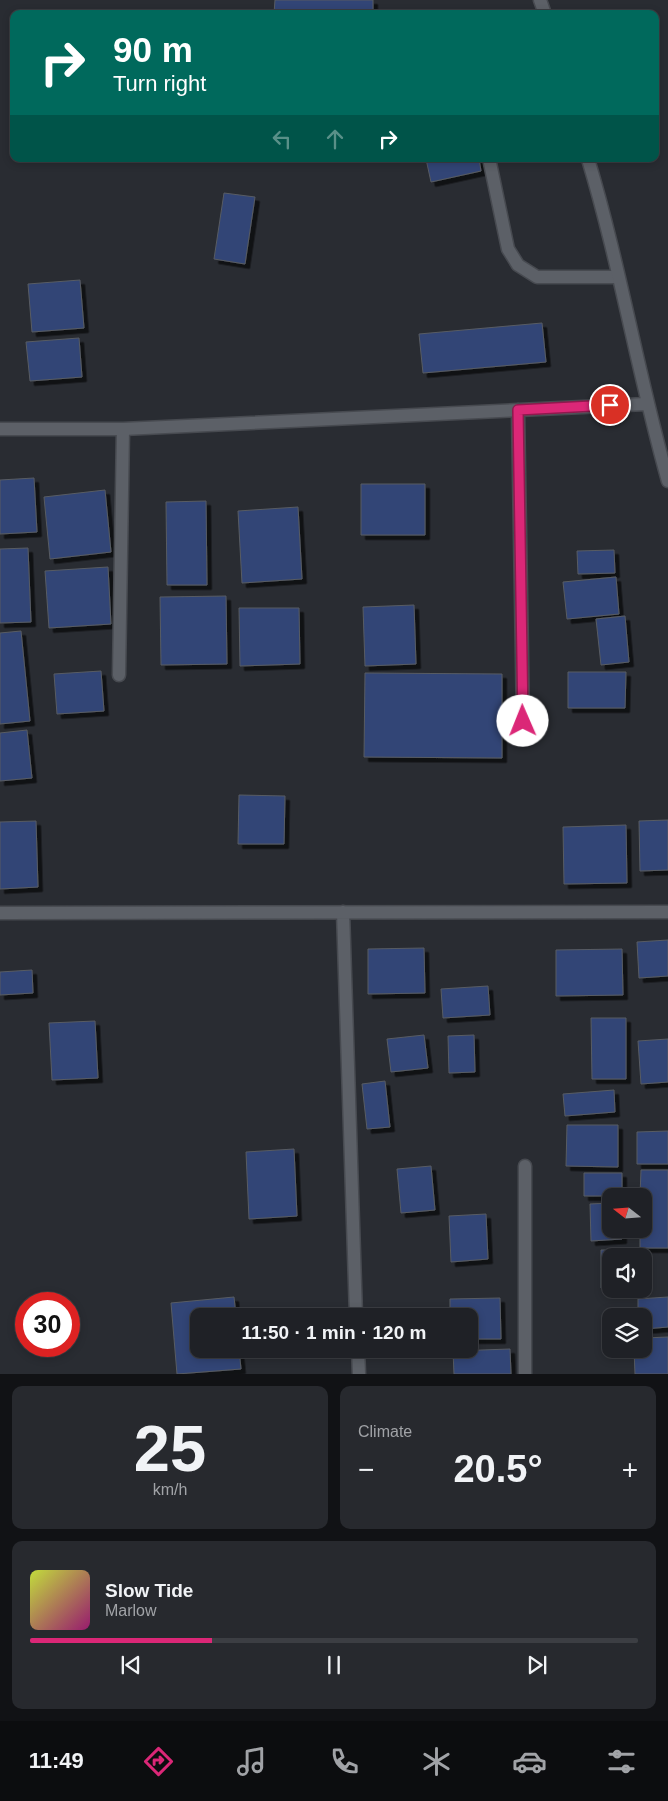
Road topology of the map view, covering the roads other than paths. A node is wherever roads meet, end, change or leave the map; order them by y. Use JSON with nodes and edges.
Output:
{"nodes":[{"id":1,"x":589,"y":162,"type":"edge"},
{"id":2,"x":490,"y":164,"type":"dead end"},
{"id":3,"x":618,"y":278,"type":"junction"},
{"id":4,"x":646,"y":404,"type":"junction"},
{"id":5,"x":518,"y":410,"type":"junction"},
{"id":6,"x":123,"y":429,"type":"junction"},
{"id":7,"x":0,"y":430,"type":"edge"},
{"id":8,"x":668,"y":482,"type":"edge"},
{"id":9,"x":119,"y":676,"type":"dead end"},
{"id":10,"x":523,"y":721,"type":"dead end"},
{"id":11,"x":343,"y":912,"type":"junction"},
{"id":12,"x":668,"y":912,"type":"edge"},
{"id":13,"x":0,"y":913,"type":"edge"},
{"id":14,"x":525,"y":1166,"type":"dead end"},
{"id":15,"x":356,"y":1308,"type":"edge"},
{"id":16,"x":358,"y":1358,"type":"edge"},
{"id":17,"x":359,"y":1374,"type":"edge"},
{"id":18,"x":525,"y":1374,"type":"edge"}],
"edges":[{"from":1,"to":3,"type":"street"},
{"from":2,"to":3,"type":"street"},
{"from":3,"to":4,"type":"street"},
{"from":4,"to":5,"type":"street"},
{"from":4,"to":8,"type":"street"},
{"from":5,"to":6,"type":"street"},
{"from":5,"to":10,"type":"street"},
{"from":6,"to":7,"type":"street"},
{"from":6,"to":9,"type":"street"},
{"from":11,"to":12,"type":"street"},
{"from":11,"to":13,"type":"street"},
{"from":11,"to":15,"type":"street"},
{"from":14,"to":18,"type":"street"},
{"from":16,"to":17,"type":"street"}]}
